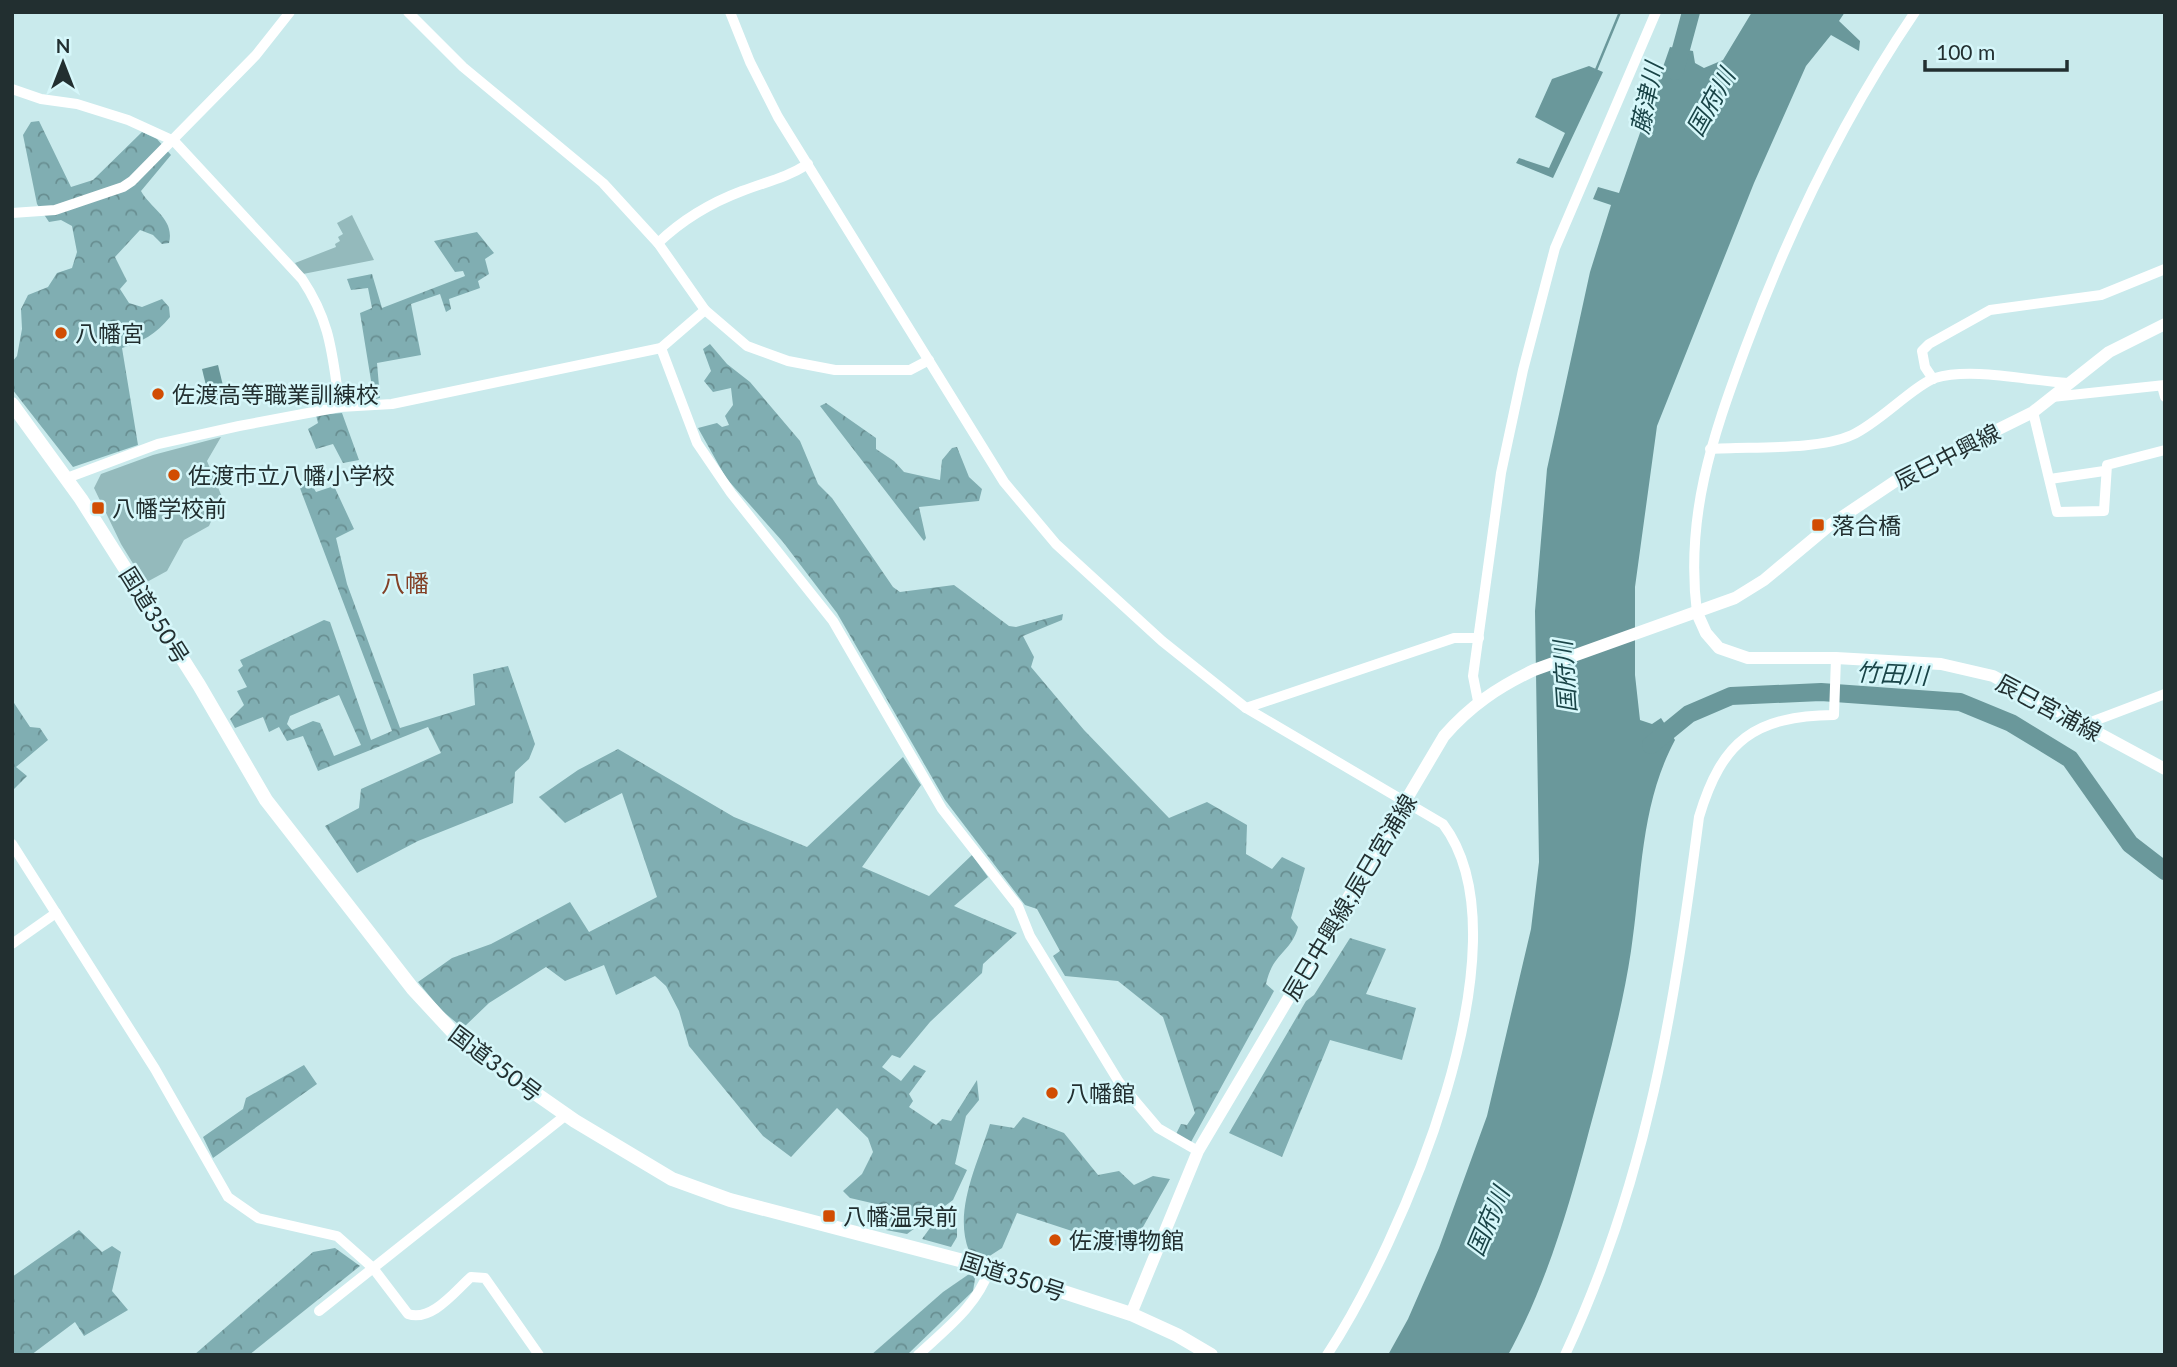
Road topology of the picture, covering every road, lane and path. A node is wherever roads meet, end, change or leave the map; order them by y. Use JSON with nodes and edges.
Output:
{"nodes":[{"id":1,"x":290,"y":12,"type":"edge"},
{"id":2,"x":408,"y":12,"type":"edge"},
{"id":3,"x":730,"y":12,"type":"edge"},
{"id":4,"x":1656,"y":12,"type":"edge"},
{"id":5,"x":1915,"y":12,"type":"edge"},
{"id":6,"x":12,"y":89,"type":"edge"},
{"id":7,"x":174,"y":141,"type":"junction"},
{"id":8,"x":808,"y":164,"type":"junction"},
{"id":9,"x":12,"y":212,"type":"edge"},
{"id":10,"x":658,"y":243,"type":"junction"},
{"id":11,"x":2165,"y":269,"type":"edge"},
{"id":12,"x":705,"y":310,"type":"junction"},
{"id":13,"x":2165,"y":324,"type":"edge"},
{"id":14,"x":661,"y":348,"type":"junction"},
{"id":15,"x":929,"y":360,"type":"junction"},
{"id":16,"x":1933,"y":379,"type":"junction"},
{"id":17,"x":2068,"y":383,"type":"junction"},
{"id":18,"x":2164,"y":389,"type":"edge"},
{"id":19,"x":2052,"y":397,"type":"junction"},
{"id":20,"x":12,"y":404,"type":"edge"},
{"id":21,"x":340,"y":407,"type":"junction"},
{"id":22,"x":2033,"y":412,"type":"junction"},
{"id":23,"x":1710,"y":449,"type":"junction"},
{"id":24,"x":2165,"y":450,"type":"edge"},
{"id":25,"x":2104,"y":471,"type":"junction"},
{"id":26,"x":67,"y":478,"type":"junction"},
{"id":27,"x":2050,"y":479,"type":"junction"},
{"id":28,"x":1697,"y":613,"type":"junction"},
{"id":29,"x":1479,"y":638,"type":"junction"},
{"id":30,"x":1836,"y":662,"type":"junction"},
{"id":31,"x":2165,"y":694,"type":"edge"},
{"id":32,"x":1482,"y":698,"type":"junction"},
{"id":33,"x":1246,"y":708,"type":"junction"},
{"id":34,"x":2086,"y":724,"type":"junction"},
{"id":35,"x":2165,"y":769,"type":"edge"},
{"id":36,"x":1406,"y":802,"type":"junction"},
{"id":37,"x":12,"y":844,"type":"edge"},
{"id":38,"x":56,"y":913,"type":"junction"},
{"id":39,"x":12,"y":944,"type":"edge"},
{"id":40,"x":566,"y":1115,"type":"junction"},
{"id":41,"x":1198,"y":1151,"type":"junction"},
{"id":42,"x":373,"y":1268,"type":"junction"},
{"id":43,"x":990,"y":1268,"type":"junction"},
{"id":44,"x":319,"y":1311,"type":"dead end"},
{"id":45,"x":1130,"y":1314,"type":"junction"},
{"id":46,"x":539,"y":1355,"type":"edge"},
{"id":47,"x":918,"y":1355,"type":"edge"},
{"id":48,"x":1211,"y":1355,"type":"edge"},
{"id":49,"x":1327,"y":1355,"type":"edge"},
{"id":50,"x":1565,"y":1355,"type":"edge"}],
"edges":[{"from":1,"to":7,"type":"street"},
{"from":2,"to":10,"type":"street"},
{"from":3,"to":8,"type":"street"},
{"from":4,"to":29,"type":"street"},
{"from":5,"to":23,"type":"street"},
{"from":6,"to":7,"type":"street"},
{"from":7,"to":9,"type":"street"},
{"from":7,"to":21,"type":"street"},
{"from":8,"to":10,"type":"street"},
{"from":8,"to":15,"type":"street"},
{"from":10,"to":12,"type":"street"},
{"from":11,"to":16,"type":"street"},
{"from":12,"to":14,"type":"street"},
{"from":12,"to":15,"type":"street"},
{"from":13,"to":17,"type":"main road","name":"辰巳中興線"},
{"from":14,"to":21,"type":"street"},
{"from":14,"to":41,"type":"street"},
{"from":15,"to":33,"type":"street"},
{"from":16,"to":17,"type":"street"},
{"from":16,"to":23,"type":"street"},
{"from":17,"to":19,"type":"main road","name":"辰巳中興線"},
{"from":18,"to":19,"type":"street"},
{"from":19,"to":22,"type":"main road","name":"辰巳中興線"},
{"from":20,"to":26,"type":"highway","name":"国道350号"},
{"from":21,"to":26,"type":"street"},
{"from":22,"to":27,"type":"street"},
{"from":22,"to":28,"type":"main road","name":"辰巳中興線"},
{"from":23,"to":28,"type":"street"},
{"from":24,"to":25,"type":"street"},
{"from":25,"to":27,"type":"street"},
{"from":25,"to":27,"type":"street"},
{"from":26,"to":40,"type":"highway","name":"国道350号"},
{"from":28,"to":30,"type":"main road","name":"辰巳宮浦線"},
{"from":28,"to":32,"type":"main road","name":"辰巳中興線;辰巳宮浦線"},
{"from":29,"to":32,"type":"street"},
{"from":29,"to":33,"type":"street"},
{"from":30,"to":34,"type":"main road","name":"辰巳宮浦線"},
{"from":30,"to":50,"type":"street"},
{"from":31,"to":34,"type":"street"},
{"from":32,"to":36,"type":"main road","name":"辰巳中興線;辰巳宮浦線"},
{"from":33,"to":36,"type":"street"},
{"from":34,"to":35,"type":"main road","name":"辰巳宮浦線"},
{"from":36,"to":41,"type":"main road","name":"辰巳中興線;辰巳宮浦線"},
{"from":36,"to":49,"type":"street"},
{"from":37,"to":38,"type":"street"},
{"from":38,"to":39,"type":"street"},
{"from":38,"to":42,"type":"street"},
{"from":40,"to":42,"type":"street"},
{"from":40,"to":43,"type":"highway","name":"国道350号"},
{"from":41,"to":45,"type":"main road","name":"辰巳中興線;辰巳宮浦線"},
{"from":42,"to":44,"type":"street"},
{"from":42,"to":46,"type":"street"},
{"from":43,"to":45,"type":"highway","name":"国道350号"},
{"from":43,"to":47,"type":"street"},
{"from":45,"to":48,"type":"highway","name":"国道350号"}]}
